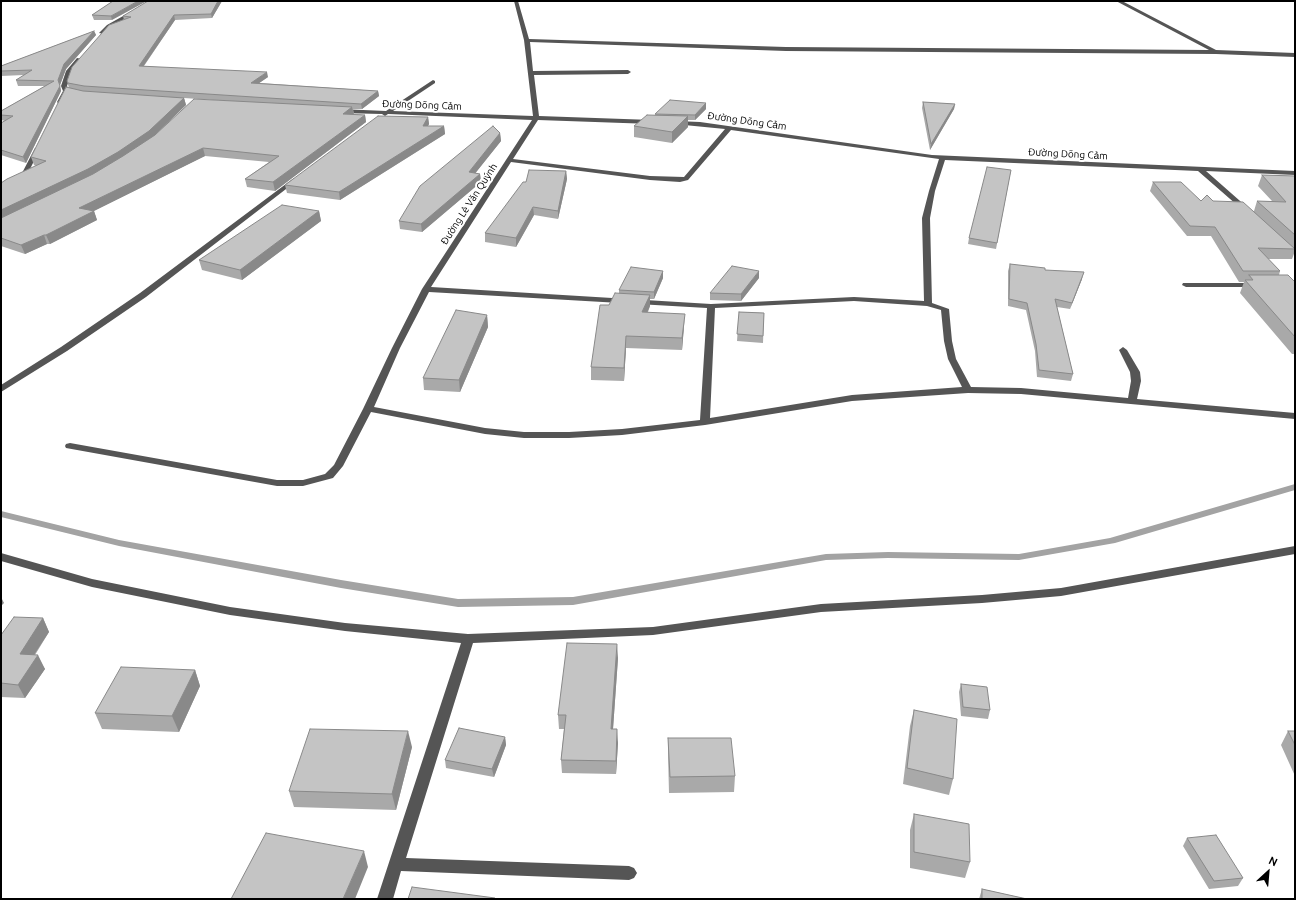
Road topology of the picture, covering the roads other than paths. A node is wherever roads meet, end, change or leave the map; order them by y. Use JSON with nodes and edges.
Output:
{"nodes":[{"id":1,"x":153,"y":1,"type":"edge"},
{"id":2,"x":516,"y":1,"type":"edge"},
{"id":3,"x":1118,"y":1,"type":"edge"},
{"id":4,"x":99,"y":37,"type":"edge"},
{"id":5,"x":527,"y":40,"type":"junction"},
{"id":6,"x":1216,"y":52,"type":"junction"},
{"id":7,"x":84,"y":54,"type":"edge"},
{"id":8,"x":1295,"y":55,"type":"edge"},
{"id":9,"x":628,"y":72,"type":"dead end"},
{"id":10,"x":531,"y":73,"type":"junction"},
{"id":11,"x":433,"y":82,"type":"dead end"},
{"id":12,"x":56,"y":111,"type":"edge"},
{"id":13,"x":329,"y":111,"type":"edge"},
{"id":14,"x":382,"y":116,"type":"junction"},
{"id":15,"x":536,"y":118,"type":"junction"},
{"id":16,"x":661,"y":123,"type":"edge"},
{"id":17,"x":669,"y":123,"type":"edge"},
{"id":18,"x":730,"y":128,"type":"junction"},
{"id":19,"x":40,"y":145,"type":"edge"},
{"id":20,"x":943,"y":157,"type":"junction"},
{"id":21,"x":508,"y":160,"type":"junction"},
{"id":22,"x":1201,"y":170,"type":"junction"},
{"id":23,"x":1295,"y":173,"type":"edge"},
{"id":24,"x":302,"y":175,"type":"edge"},
{"id":25,"x":1,"y":186,"type":"edge"},
{"id":26,"x":1248,"y":213,"type":"edge"},
{"id":27,"x":1186,"y":285,"type":"dead end"},
{"id":28,"x":1264,"y":285,"type":"edge"},
{"id":29,"x":426,"y":289,"type":"junction"},
{"id":30,"x":928,"y":304,"type":"junction"},
{"id":31,"x":711,"y":306,"type":"junction"},
{"id":32,"x":1123,"y":350,"type":"dead end"},
{"id":33,"x":1,"y":389,"type":"edge"},
{"id":34,"x":968,"y":390,"type":"junction"},
{"id":35,"x":1132,"y":401,"type":"junction"},
{"id":36,"x":368,"y":409,"type":"junction"},
{"id":37,"x":1295,"y":416,"type":"edge"},
{"id":38,"x":705,"y":422,"type":"junction"},
{"id":39,"x":70,"y":446,"type":"dead end"},
{"id":40,"x":1295,"y":550,"type":"edge"},
{"id":41,"x":1,"y":557,"type":"edge"},
{"id":42,"x":468,"y":639,"type":"junction"},
{"id":43,"x":397,"y":864,"type":"junction"},
{"id":44,"x":629,"y":873,"type":"dead end"},
{"id":45,"x":385,"y":899,"type":"edge"}],
"edges":[{"from":1,"to":4,"type":"street"},
{"from":2,"to":5,"type":"street"},
{"from":3,"to":6,"type":"street"},
{"from":5,"to":6,"type":"street"},
{"from":5,"to":10,"type":"street"},
{"from":6,"to":8,"type":"street"},
{"from":7,"to":12,"type":"street"},
{"from":9,"to":10,"type":"street"},
{"from":10,"to":15,"type":"street"},
{"from":11,"to":14,"type":"street"},
{"from":13,"to":14,"type":"street","name":"Đường Dõng Cảm"},
{"from":14,"to":15,"type":"street","name":"Đường Dõng Cảm"},
{"from":15,"to":16,"type":"street","name":"Đường Dõng Cảm"},
{"from":15,"to":21,"type":"street","name":"Đường Lê Văn Quýnh"},
{"from":17,"to":18,"type":"street","name":"Đường Dõng Cảm"},
{"from":18,"to":20,"type":"street","name":"Đường Dõng Cảm"},
{"from":18,"to":21,"type":"street"},
{"from":19,"to":25,"type":"street"},
{"from":20,"to":22,"type":"street","name":"Đường Dõng Cảm"},
{"from":20,"to":30,"type":"street"},
{"from":21,"to":29,"type":"street","name":"Đường Lê Văn Quýnh"},
{"from":22,"to":23,"type":"street","name":"Đường Dõng Cảm"},
{"from":22,"to":26,"type":"street"},
{"from":24,"to":33,"type":"street"},
{"from":27,"to":28,"type":"street"},
{"from":29,"to":31,"type":"street"},
{"from":29,"to":36,"type":"street","name":"Đường Lê Văn Quýnh"},
{"from":30,"to":31,"type":"street"},
{"from":30,"to":34,"type":"street"},
{"from":31,"to":38,"type":"street"},
{"from":32,"to":35,"type":"street"},
{"from":34,"to":35,"type":"street"},
{"from":34,"to":38,"type":"street"},
{"from":35,"to":37,"type":"street"},
{"from":36,"to":38,"type":"street"},
{"from":36,"to":39,"type":"street","name":"Đường Lê Văn Quýnh"},
{"from":40,"to":42,"type":"street"},
{"from":41,"to":42,"type":"street"},
{"from":42,"to":43,"type":"street"},
{"from":43,"to":44,"type":"street"},
{"from":43,"to":45,"type":"street"}]}
